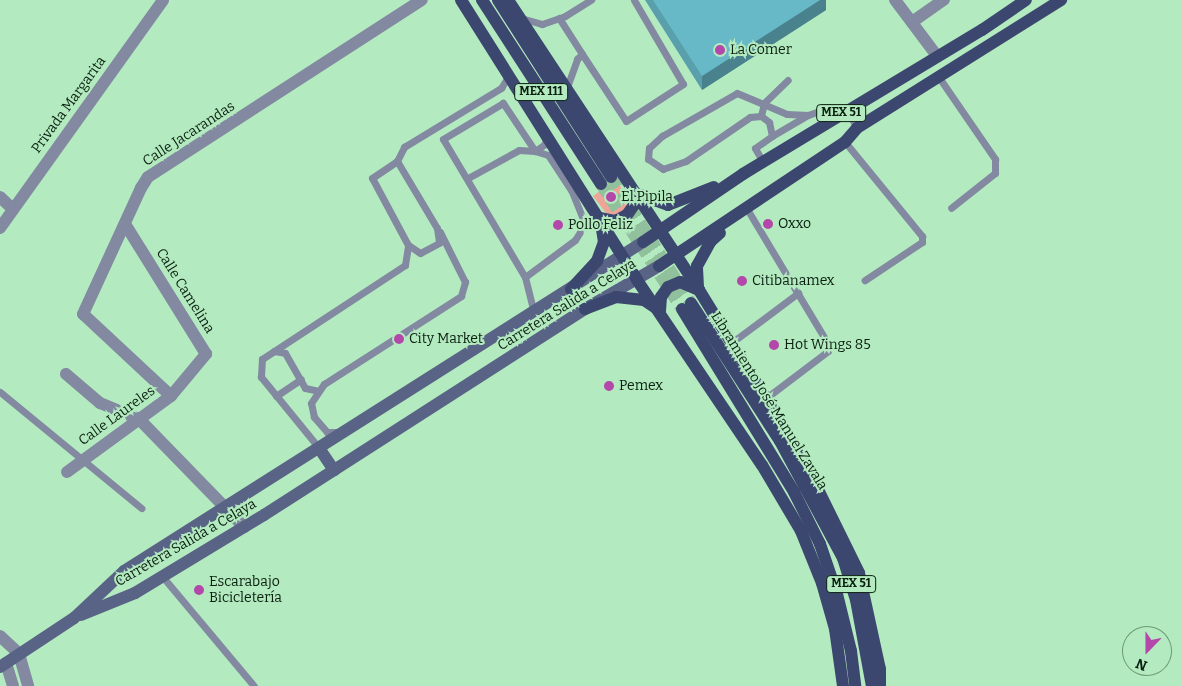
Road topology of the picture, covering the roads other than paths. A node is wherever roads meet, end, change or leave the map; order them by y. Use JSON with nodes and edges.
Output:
{"nodes":[{"id":1,"x":163,"y":0,"type":"edge"},
{"id":2,"x":422,"y":0,"type":"edge"},
{"id":3,"x":461,"y":0,"type":"edge"},
{"id":4,"x":482,"y":0,"type":"edge"},
{"id":5,"x":498,"y":0,"type":"edge"},
{"id":6,"x":508,"y":0,"type":"edge"},
{"id":7,"x":591,"y":0,"type":"edge"},
{"id":8,"x":634,"y":0,"type":"edge"},
{"id":9,"x":895,"y":0,"type":"edge"},
{"id":10,"x":944,"y":0,"type":"edge"},
{"id":11,"x":1026,"y":0,"type":"edge"},
{"id":12,"x":1061,"y":0,"type":"edge"},
{"id":13,"x":520,"y":17,"type":"junction"},
{"id":14,"x":559,"y":18,"type":"junction"},
{"id":15,"x":912,"y":22,"type":"junction"},
{"id":16,"x":582,"y":54,"type":"junction"},
{"id":17,"x":937,"y":56,"type":"junction"},
{"id":18,"x":508,"y":75,"type":"junction"},
{"id":19,"x":938,"y":76,"type":"junction"},
{"id":20,"x":788,"y":80,"type":"dead end"},
{"id":21,"x":567,"y":87,"type":"junction"},
{"id":22,"x":764,"y":103,"type":"junction"},
{"id":23,"x":847,"y":110,"type":"junction"},
{"id":24,"x":808,"y":115,"type":"junction"},
{"id":25,"x":761,"y":116,"type":"junction"},
{"id":26,"x":857,"y":128,"type":"junction"},
{"id":27,"x":546,"y":135,"type":"junction"},
{"id":28,"x":772,"y":136,"type":"junction"},
{"id":29,"x":845,"y":142,"type":"junction"},
{"id":30,"x":535,"y":151,"type":"junction"},
{"id":31,"x":397,"y":161,"type":"junction"},
{"id":32,"x":763,"y":162,"type":"junction"},
{"id":33,"x":743,"y":174,"type":"junction"},
{"id":34,"x":468,"y":178,"type":"junction"},
{"id":35,"x":635,"y":193,"type":"junction"},
{"id":36,"x":0,"y":197,"type":"edge"},
{"id":37,"x":951,"y":208,"type":"dead end"},
{"id":38,"x":13,"y":209,"type":"junction"},
{"id":39,"x":747,"y":209,"type":"junction"},
{"id":40,"x":601,"y":218,"type":"junction"},
{"id":41,"x":125,"y":224,"type":"junction"},
{"id":42,"x":0,"y":228,"type":"edge"},
{"id":43,"x":437,"y":228,"type":"junction"},
{"id":44,"x":660,"y":231,"type":"junction"},
{"id":45,"x":408,"y":244,"type":"junction"},
{"id":46,"x":622,"y":255,"type":"junction"},
{"id":47,"x":676,"y":255,"type":"junction"},
{"id":48,"x":525,"y":277,"type":"junction"},
{"id":49,"x":637,"y":280,"type":"junction"},
{"id":50,"x":865,"y":280,"type":"dead end"},
{"id":51,"x":571,"y":289,"type":"junction"},
{"id":52,"x":698,"y":290,"type":"junction"},
{"id":53,"x":798,"y":293,"type":"junction"},
{"id":54,"x":586,"y":309,"type":"junction"},
{"id":55,"x":660,"y":310,"type":"junction"},
{"id":56,"x":534,"y":312,"type":"junction"},
{"id":57,"x":731,"y":343,"type":"junction"},
{"id":58,"x":274,"y":351,"type":"junction"},
{"id":59,"x":66,"y":374,"type":"dead end"},
{"id":60,"x":301,"y":380,"type":"junction"},
{"id":61,"x":319,"y":391,"type":"junction"},
{"id":62,"x":0,"y":392,"type":"edge"},
{"id":63,"x":171,"y":396,"type":"junction"},
{"id":64,"x":276,"y":396,"type":"junction"},
{"id":65,"x":766,"y":398,"type":"junction"},
{"id":66,"x":139,"y":419,"type":"junction"},
{"id":67,"x":344,"y":432,"type":"junction"},
{"id":68,"x":319,"y":448,"type":"junction"},
{"id":69,"x":82,"y":460,"type":"junction"},
{"id":70,"x":334,"y":470,"type":"junction"},
{"id":71,"x":67,"y":472,"type":"dead end"},
{"id":72,"x":141,"y":508,"type":"dead end"},
{"id":73,"x":227,"y":509,"type":"junction"},
{"id":74,"x":244,"y":527,"type":"junction"},
{"id":75,"x":162,"y":576,"type":"junction"},
{"id":76,"x":74,"y":618,"type":"junction"},
{"id":77,"x":0,"y":636,"type":"edge"},
{"id":78,"x":19,"y":654,"type":"junction"},
{"id":79,"x":3,"y":665,"type":"edge"},
{"id":80,"x":13,"y":686,"type":"edge"},
{"id":81,"x":28,"y":686,"type":"edge"},
{"id":82,"x":254,"y":686,"type":"edge"},
{"id":83,"x":843,"y":686,"type":"edge"},
{"id":84,"x":855,"y":686,"type":"edge"},
{"id":85,"x":872,"y":686,"type":"edge"},
{"id":86,"x":880,"y":686,"type":"edge"}],
"edges":[{"from":1,"to":38,"type":"street","name":"Privada Margarita"},
{"from":2,"to":41,"type":"street","name":"Calle Jacarandas"},
{"from":3,"to":18,"type":"main road"},
{"from":4,"to":5,"type":"main road","number":"MEX 111"},
{"from":6,"to":13,"type":"main road"},
{"from":7,"to":14,"type":"lane"},
{"from":8,"to":16,"type":"lane"},
{"from":9,"to":15,"type":"street"},
{"from":10,"to":15,"type":"street"},
{"from":11,"to":17,"type":"main road","number":"MEX 51"},
{"from":12,"to":19,"type":"main road","number":"MEX 51"},
{"from":13,"to":14,"type":"lane"},
{"from":13,"to":21,"type":"main road"},
{"from":14,"to":16,"type":"lane"},
{"from":15,"to":17,"type":"street"},
{"from":16,"to":21,"type":"lane"},
{"from":17,"to":23,"type":"main road","number":"MEX 51"},
{"from":18,"to":27,"type":"main road"},
{"from":18,"to":31,"type":"lane"},
{"from":19,"to":26,"type":"main road","number":"MEX 51"},
{"from":19,"to":37,"type":"lane"},
{"from":20,"to":22,"type":"lane"},
{"from":21,"to":35,"type":"main road"},
{"from":22,"to":24,"type":"lane"},
{"from":22,"to":25,"type":"lane"},
{"from":22,"to":25,"type":"lane"},
{"from":23,"to":24,"type":"lane"},
{"from":23,"to":26,"type":"lane"},
{"from":23,"to":32,"type":"main road","number":"MEX 51"},
{"from":24,"to":28,"type":"lane"},
{"from":25,"to":28,"type":"lane"},
{"from":26,"to":29,"type":"main road","number":"MEX 51"},
{"from":27,"to":30,"type":"lane"},
{"from":27,"to":40,"type":"main road"},
{"from":28,"to":32,"type":"lane"},
{"from":29,"to":39,"type":"main road","number":"MEX 51"},
{"from":29,"to":50,"type":"lane"},
{"from":30,"to":34,"type":"lane"},
{"from":30,"to":34,"type":"lane"},
{"from":30,"to":48,"type":"lane"},
{"from":31,"to":43,"type":"lane"},
{"from":31,"to":45,"type":"lane"},
{"from":32,"to":33,"type":"main road","number":"MEX 51"},
{"from":33,"to":35,"type":"main road"},
{"from":33,"to":44,"type":"main road","number":"MEX 51"},
{"from":34,"to":48,"type":"lane"},
{"from":35,"to":40,"type":"main road"},
{"from":35,"to":44,"type":"main road"},
{"from":36,"to":38,"type":"street"},
{"from":38,"to":42,"type":"street","name":"Privada Margarita"},
{"from":39,"to":47,"type":"main road","number":"MEX 51"},
{"from":39,"to":52,"type":"main road"},
{"from":39,"to":53,"type":"lane"},
{"from":40,"to":46,"type":"main road"},
{"from":40,"to":51,"type":"main road"},
{"from":41,"to":63,"type":"street","name":"Calle Camelina"},
{"from":41,"to":63,"type":"street","name":"Calle Jacarandas"},
{"from":43,"to":45,"type":"lane"},
{"from":43,"to":61,"type":"lane"},
{"from":44,"to":46,"type":"main road","name":"Carretera Salida a Celaya","number":"MEX 51"},
{"from":44,"to":47,"type":"main road"},
{"from":45,"to":58,"type":"lane"},
{"from":46,"to":49,"type":"main road"},
{"from":46,"to":51,"type":"main road","name":"Carretera Salida a Celaya","number":"MEX 51"},
{"from":47,"to":49,"type":"main road","name":"Carretera Salida a Celaya","number":"MEX 51"},
{"from":47,"to":52,"type":"main road"},
{"from":48,"to":56,"type":"lane"},
{"from":49,"to":54,"type":"main road","name":"Carretera Salida a Celaya","number":"MEX 51"},
{"from":49,"to":55,"type":"main road"},
{"from":51,"to":56,"type":"main road","name":"Carretera Salida a Celaya","number":"MEX 51"},
{"from":52,"to":55,"type":"main road"},
{"from":52,"to":57,"type":"main road"},
{"from":53,"to":57,"type":"lane"},
{"from":53,"to":65,"type":"lane"},
{"from":54,"to":55,"type":"main road"},
{"from":54,"to":70,"type":"main road","name":"Carretera Salida a Celaya","number":"MEX 51"},
{"from":55,"to":83,"type":"main road"},
{"from":56,"to":67,"type":"main road","name":"Carretera Salida a Celaya","number":"MEX 51"},
{"from":57,"to":65,"type":"main road"},
{"from":58,"to":60,"type":"lane"},
{"from":58,"to":64,"type":"lane"},
{"from":59,"to":66,"type":"street"},
{"from":60,"to":61,"type":"lane"},
{"from":60,"to":64,"type":"lane"},
{"from":61,"to":67,"type":"lane"},
{"from":62,"to":69,"type":"lane"},
{"from":63,"to":66,"type":"street","name":"Calle Laureles"},
{"from":64,"to":68,"type":"lane"},
{"from":65,"to":86,"type":"main road"},
{"from":66,"to":69,"type":"street","name":"Calle Laureles"},
{"from":66,"to":73,"type":"street"},
{"from":67,"to":68,"type":"main road","name":"Carretera Salida a Celaya","number":"MEX 51"},
{"from":68,"to":70,"type":"main road"},
{"from":68,"to":73,"type":"main road","name":"Carretera Salida a Celaya","number":"MEX 51"},
{"from":69,"to":71,"type":"street","name":"Calle Laureles"},
{"from":69,"to":72,"type":"lane"},
{"from":70,"to":74,"type":"main road","name":"Carretera Salida a Celaya","number":"MEX 51"},
{"from":73,"to":74,"type":"street"},
{"from":73,"to":76,"type":"main road","name":"Carretera Salida a Celaya","number":"MEX 51"},
{"from":74,"to":75,"type":"main road","name":"Carretera Salida a Celaya","number":"MEX 51"},
{"from":75,"to":76,"type":"main road","name":"Carretera Salida a Celaya","number":"MEX 51"},
{"from":75,"to":82,"type":"lane"},
{"from":76,"to":78,"type":"main road","number":"MEX 51"},
{"from":77,"to":78,"type":"street"},
{"from":78,"to":79,"type":"main road","number":"MEX 51"},
{"from":78,"to":81,"type":"street"},
{"from":79,"to":80,"type":"street"},
{"from":84,"to":85,"type":"main road","name":"Libramiento José Manuel Zavala","number":"MEX 51"}]}
